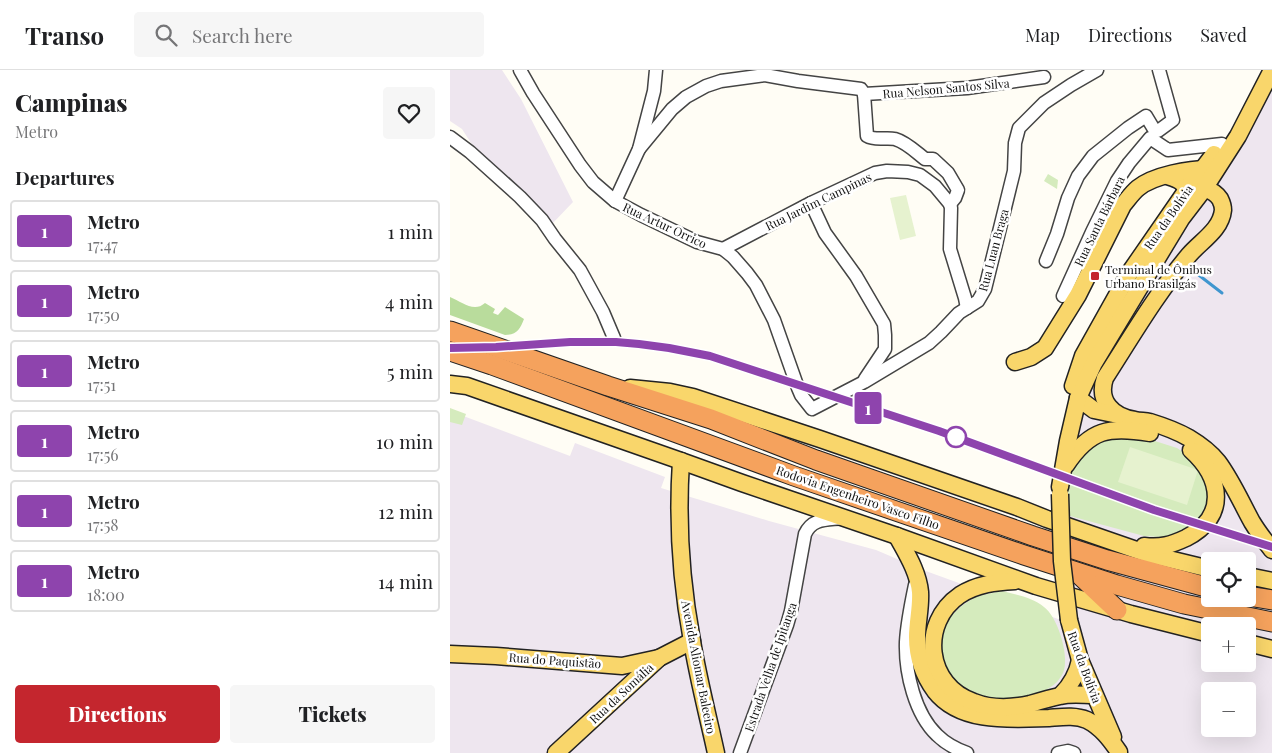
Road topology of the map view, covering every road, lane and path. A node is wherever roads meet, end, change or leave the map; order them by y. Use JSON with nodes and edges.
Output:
{"nodes":[{"id":1,"x":520,"y":70,"type":"edge"},
{"id":2,"x":656,"y":70,"type":"edge"},
{"id":3,"x":1097,"y":70,"type":"edge"},
{"id":4,"x":1159,"y":70,"type":"edge"},
{"id":5,"x":1272,"y":70,"type":"edge"},
{"id":6,"x":1044,"y":77,"type":"dead end"},
{"id":7,"x":864,"y":94,"type":"junction"},
{"id":8,"x":1256,"y":99,"type":"junction"},
{"id":9,"x":450,"y":137,"type":"edge"},
{"id":10,"x":1222,"y":144,"type":"junction"},
{"id":11,"x":640,"y":149,"type":"junction"},
{"id":12,"x":1209,"y":169,"type":"junction"},
{"id":13,"x":1167,"y":176,"type":"junction"},
{"id":14,"x":1204,"y":189,"type":"junction"},
{"id":15,"x":1186,"y":191,"type":"junction"},
{"id":16,"x":615,"y":201,"type":"junction"},
{"id":17,"x":812,"y":203,"type":"junction"},
{"id":18,"x":950,"y":204,"type":"junction"},
{"id":19,"x":723,"y":249,"type":"junction"},
{"id":20,"x":1046,"y":261,"type":"dead end"},
{"id":21,"x":1063,"y":296,"type":"dead end"},
{"id":22,"x":966,"y":308,"type":"junction"},
{"id":23,"x":450,"y":331,"type":"edge"},
{"id":24,"x":614,"y":338,"type":"dead end"},
{"id":25,"x":450,"y":351,"type":"edge"},
{"id":26,"x":1015,"y":362,"type":"dead end"},
{"id":27,"x":864,"y":382,"type":"junction"},
{"id":28,"x":450,"y":384,"type":"edge"},
{"id":29,"x":608,"y":386,"type":"junction"},
{"id":30,"x":1072,"y":408,"type":"junction"},
{"id":31,"x":812,"y":409,"type":"joint"},
{"id":32,"x":1125,"y":417,"type":"junction"},
{"id":33,"x":1101,"y":432,"type":"junction"},
{"id":34,"x":681,"y":461,"type":"junction"},
{"id":35,"x":1064,"y":468,"type":"junction"},
{"id":36,"x":1060,"y":491,"type":"junction"},
{"id":37,"x":842,"y":518,"type":"junction"},
{"id":38,"x":897,"y":536,"type":"junction"},
{"id":39,"x":1120,"y":543,"type":"junction"},
{"id":40,"x":1272,"y":550,"type":"edge"},
{"id":41,"x":1201,"y":567,"type":"edge"},
{"id":42,"x":1076,"y":572,"type":"junction"},
{"id":43,"x":917,"y":578,"type":"junction"},
{"id":44,"x":1256,"y":578,"type":"edge"},
{"id":45,"x":1022,"y":581,"type":"junction"},
{"id":46,"x":1272,"y":581,"type":"edge"},
{"id":47,"x":1201,"y":586,"type":"edge"},
{"id":48,"x":1256,"y":597,"type":"edge"},
{"id":49,"x":1272,"y":600,"type":"edge"},
{"id":50,"x":1117,"y":610,"type":"junction"},
{"id":51,"x":1272,"y":622,"type":"edge"},
{"id":52,"x":1201,"y":632,"type":"edge"},
{"id":53,"x":692,"y":640,"type":"junction"},
{"id":54,"x":1256,"y":645,"type":"edge"},
{"id":55,"x":1272,"y":649,"type":"edge"},
{"id":56,"x":450,"y":654,"type":"edge"},
{"id":57,"x":659,"y":658,"type":"junction"},
{"id":58,"x":1080,"y":660,"type":"junction"},
{"id":59,"x":622,"y":666,"type":"junction"},
{"id":60,"x":629,"y":686,"type":"junction"},
{"id":61,"x":1061,"y":695,"type":"junction"},
{"id":62,"x":1095,"y":697,"type":"junction"},
{"id":63,"x":1075,"y":716,"type":"junction"},
{"id":64,"x":1119,"y":752,"type":"edge"},
{"id":65,"x":556,"y":753,"type":"edge"},
{"id":66,"x":716,"y":753,"type":"edge"},
{"id":67,"x":740,"y":753,"type":"edge"},
{"id":68,"x":967,"y":753,"type":"edge"},
{"id":69,"x":1058,"y":753,"type":"edge"},
{"id":70,"x":1074,"y":753,"type":"edge"}],
"edges":[{"from":1,"to":16,"type":"street","name":"Rua Artur Orrico"},
{"from":2,"to":11,"type":"street"},
{"from":3,"to":22,"type":"street","name":"Rua Luan Braga"},
{"from":4,"to":20,"type":"street"},
{"from":5,"to":8,"type":"main road","name":"Rua da Bolívia"},
{"from":6,"to":7,"type":"street","name":"Rua Nelson Santos Silva"},
{"from":7,"to":11,"type":"street","name":"Rua Nelson Santos Silva"},
{"from":7,"to":18,"type":"street"},
{"from":8,"to":10,"type":"main road","name":"Rua da Bolívia"},
{"from":8,"to":12,"type":"main road","name":"Rua da Bolívia"},
{"from":9,"to":24,"type":"street"},
{"from":10,"to":12,"type":"main road","name":"Rua da Bolívia"},
{"from":10,"to":21,"type":"street","name":"Rua Santa Bárbara"},
{"from":11,"to":16,"type":"street"},
{"from":12,"to":13,"type":"main road"},
{"from":12,"to":14,"type":"main road","name":"Rua da Bolívia"},
{"from":12,"to":15,"type":"main road","name":"Rua da Bolívia"},
{"from":13,"to":15,"type":"main road"},
{"from":13,"to":26,"type":"main road"},
{"from":14,"to":15,"type":"main road"},
{"from":14,"to":30,"type":"main road","name":"Rua da Bolívia"},
{"from":14,"to":32,"type":"main road"},
{"from":15,"to":30,"type":"main road","name":"Rua da Bolívia"},
{"from":16,"to":19,"type":"street","name":"Rua Artur Orrico"},
{"from":17,"to":18,"type":"street","name":"Rua Jardim Campinas"},
{"from":17,"to":19,"type":"street","name":"Rua Jardim Campinas"},
{"from":17,"to":27,"type":"street"},
{"from":18,"to":22,"type":"street"},
{"from":19,"to":31,"type":"street","name":"Rua Artur Orrico"},
{"from":22,"to":27,"type":"street","name":"Rua Luan Braga"},
{"from":23,"to":29,"type":"highway","name":"Rodovia Engenheiro Vasco Filho"},
{"from":25,"to":42,"type":"highway","name":"Rodovia Engenheiro Vasco Filho"},
{"from":27,"to":31,"type":"street","name":"Rua Luan Braga"},
{"from":28,"to":34,"type":"main road","name":"Rodovia Engenheiro Vasco Filho"},
{"from":29,"to":39,"type":"main road"},
{"from":29,"to":47,"type":"highway","name":"Rodovia Engenheiro Vasco Filho"},
{"from":30,"to":32,"type":"main road"},
{"from":30,"to":33,"type":"main road"},
{"from":30,"to":35,"type":"main road","name":"Rua da Bolívia"},
{"from":30,"to":36,"type":"main road","name":"Rua da Bolívia"},
{"from":32,"to":40,"type":"main road"},
{"from":33,"to":35,"type":"main road"},
{"from":33,"to":39,"type":"main road"},
{"from":34,"to":37,"type":"main road","name":"Rodovia Engenheiro Vasco Filho"},
{"from":34,"to":53,"type":"main road","name":"Avenida Aliomar Baleeiro"},
{"from":35,"to":36,"type":"main road","name":"Rua da Bolívia"},
{"from":36,"to":58,"type":"main road","name":"Rua da Bolívia","bridge":true},
{"from":37,"to":38,"type":"main road","name":"Rodovia Engenheiro Vasco Filho"},
{"from":37,"to":67,"type":"street","name":"Estrada Velha de Ipitanga"},
{"from":38,"to":43,"type":"main road"},
{"from":38,"to":45,"type":"main road","name":"Rodovia Engenheiro Vasco Filho"},
{"from":39,"to":41,"type":"main road"},
{"from":42,"to":50,"type":"highway"},
{"from":42,"to":51,"type":"highway","name":"Rodovia Engenheiro Vasco Filho"},
{"from":43,"to":63,"type":"main road"},
{"from":43,"to":68,"type":"street"},
{"from":44,"to":46,"type":"main road"},
{"from":45,"to":50,"type":"main road","name":"Rodovia Engenheiro Vasco Filho"},
{"from":45,"to":61,"type":"main road"},
{"from":48,"to":49,"type":"highway"},
{"from":50,"to":52,"type":"main road","name":"Rodovia Engenheiro Vasco Filho"},
{"from":53,"to":57,"type":"main road","name":"Rua da Somália"},
{"from":53,"to":66,"type":"main road","name":"Avenida Aliomar Baleeiro"},
{"from":54,"to":55,"type":"main road"},
{"from":56,"to":59,"type":"main road","name":"Rua do Paquistão"},
{"from":57,"to":59,"type":"main road","name":"Rua do Paquistão"},
{"from":57,"to":60,"type":"main road","name":"Rua da Somália"},
{"from":58,"to":61,"type":"main road"},
{"from":58,"to":62,"type":"main road","name":"Rua da Bolívia"},
{"from":59,"to":60,"type":"main road"},
{"from":60,"to":65,"type":"main road","name":"Rua da Somália"},
{"from":61,"to":62,"type":"main road"},
{"from":62,"to":63,"type":"main road"},
{"from":62,"to":64,"type":"main road","name":"Rua da Bolívia"},
{"from":63,"to":64,"type":"main road"},
{"from":69,"to":70,"type":"street"}]}
